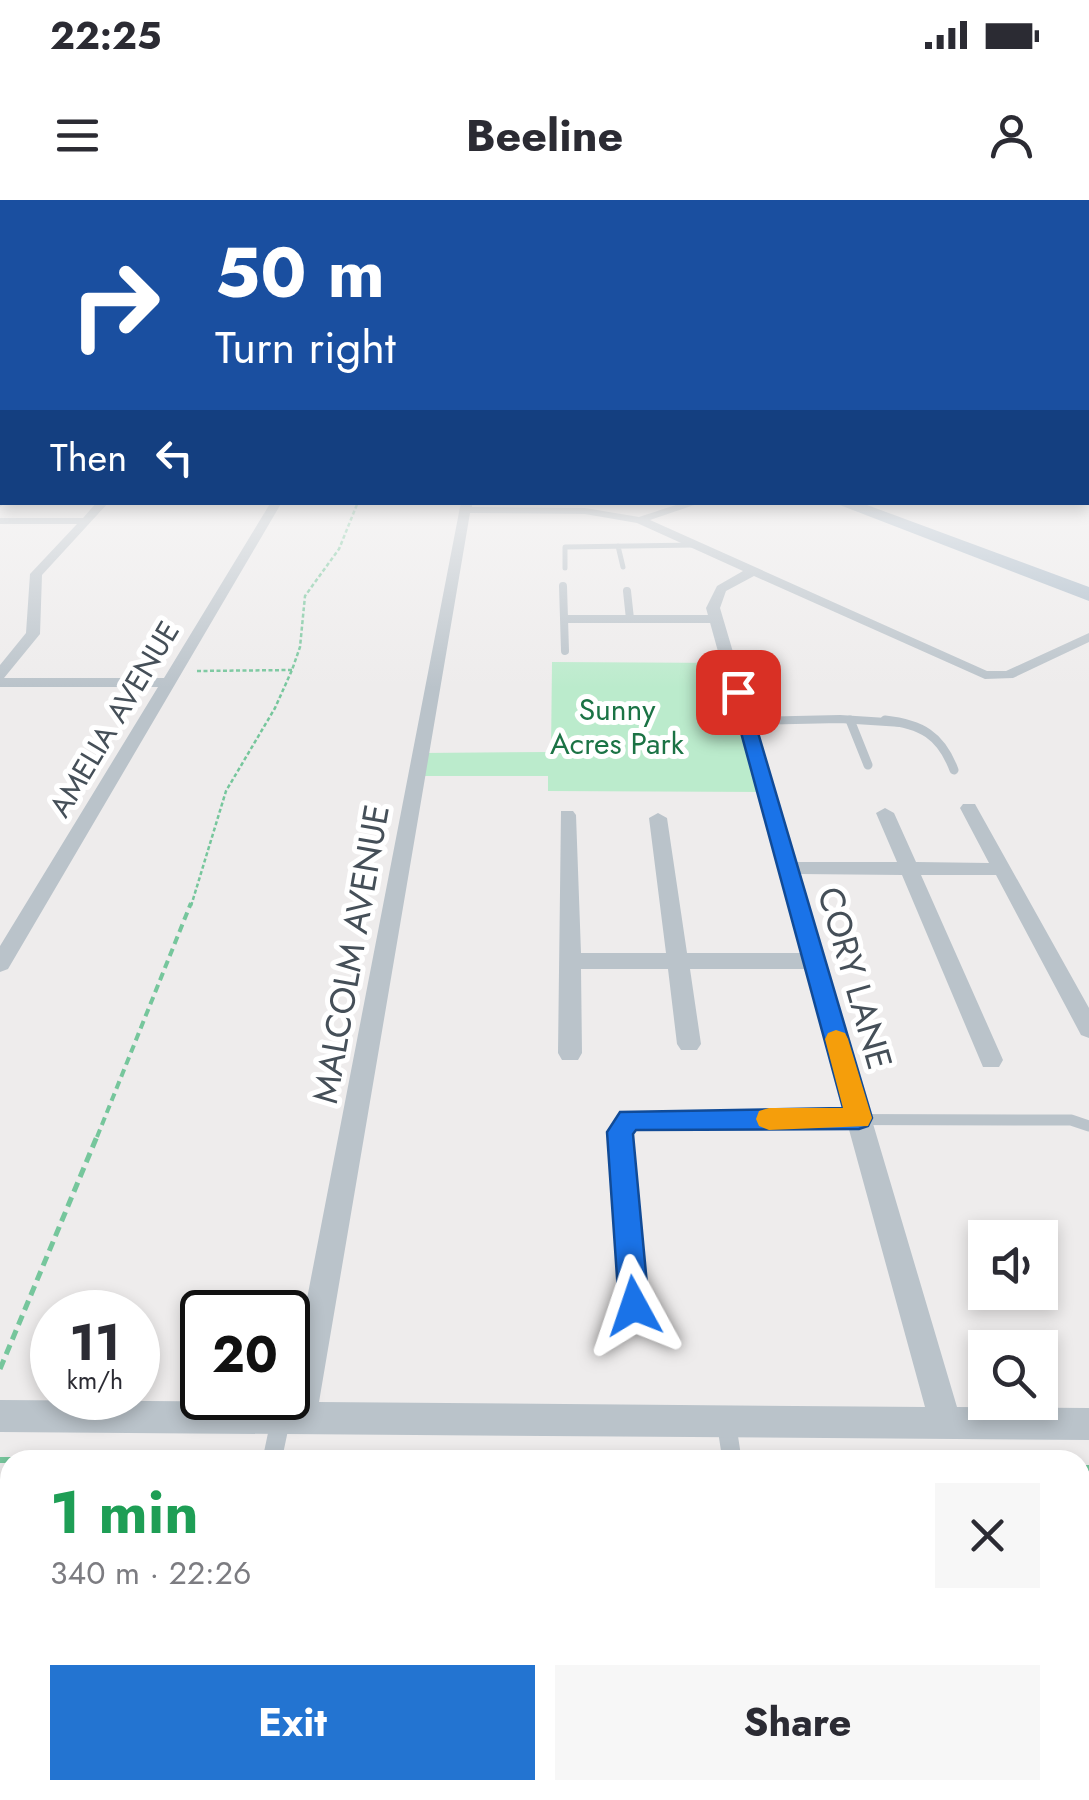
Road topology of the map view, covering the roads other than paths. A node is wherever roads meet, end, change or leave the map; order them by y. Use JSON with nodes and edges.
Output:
{"nodes":[{"id":1,"x":69,"y":539,"type":"edge"},
{"id":2,"x":255,"y":539,"type":"edge"},
{"id":3,"x":460,"y":539,"type":"edge"},
{"id":4,"x":680,"y":539,"type":"edge"},
{"id":5,"x":943,"y":539,"type":"edge"},
{"id":6,"x":949,"y":539,"type":"edge"},
{"id":7,"x":694,"y":545,"type":"junction"},
{"id":8,"x":618,"y":546,"type":"junction"},
{"id":9,"x":622,"y":567,"type":"dead end"},
{"id":10,"x":565,"y":568,"type":"dead end"},
{"id":11,"x":752,"y":572,"type":"junction"},
{"id":12,"x":563,"y":586,"type":"dead end"},
{"id":13,"x":626,"y":591,"type":"dead end"},
{"id":14,"x":1089,"y":591,"type":"edge"},
{"id":15,"x":564,"y":619,"type":"junction"},
{"id":16,"x":630,"y":619,"type":"junction"},
{"id":17,"x":716,"y":619,"type":"junction"},
{"id":18,"x":1089,"y":637,"type":"edge"},
{"id":19,"x":565,"y":651,"type":"dead end"},
{"id":20,"x":0,"y":674,"type":"edge"},
{"id":21,"x":170,"y":677,"type":"junction"},
{"id":22,"x":0,"y":682,"type":"edge"},
{"id":23,"x":850,"y":720,"type":"junction"},
{"id":24,"x":746,"y":721,"type":"junction"},
{"id":25,"x":868,"y":765,"type":"dead end"},
{"id":26,"x":954,"y":770,"type":"dead end"},
{"id":27,"x":970,"y":808,"type":"dead end"},
{"id":28,"x":885,"y":813,"type":"dead end"},
{"id":29,"x":567,"y":815,"type":"dead end"},
{"id":30,"x":658,"y":818,"type":"dead end"},
{"id":31,"x":788,"y":868,"type":"junction"},
{"id":32,"x":908,"y":868,"type":"junction"},
{"id":33,"x":1002,"y":869,"type":"junction"},
{"id":34,"x":570,"y":961,"type":"junction"},
{"id":35,"x":676,"y":961,"type":"junction"},
{"id":36,"x":814,"y":962,"type":"junction"},
{"id":37,"x":0,"y":964,"type":"edge"},
{"id":38,"x":1089,"y":1029,"type":"edge"},
{"id":39,"x":689,"y":1044,"type":"dead end"},
{"id":40,"x":570,"y":1052,"type":"dead end"},
{"id":41,"x":991,"y":1060,"type":"dead end"},
{"id":42,"x":859,"y":1118,"type":"junction"},
{"id":43,"x":1089,"y":1126,"type":"edge"},
{"id":44,"x":634,"y":1306,"type":"dead end"},
{"id":45,"x":310,"y":1314,"type":"edge"},
{"id":46,"x":0,"y":1416,"type":"edge"},
{"id":47,"x":180,"y":1417,"type":"edge"},
{"id":48,"x":310,"y":1418,"type":"edge"},
{"id":49,"x":289,"y":1420,"type":"edge"},
{"id":50,"x":727,"y":1421,"type":"junction"},
{"id":51,"x":946,"y":1423,"type":"junction"},
{"id":52,"x":1089,"y":1424,"type":"edge"},
{"id":53,"x":276,"y":1450,"type":"edge"},
{"id":54,"x":731,"y":1450,"type":"edge"}],
"edges":[{"from":1,"to":20,"type":"street"},
{"from":2,"to":21,"type":"street","name":"AMELIA AVENUE"},
{"from":3,"to":45,"type":"street","name":"MALCOLM AVENUE"},
{"from":4,"to":7,"type":"street"},
{"from":5,"to":14,"type":"main road"},
{"from":6,"to":14,"type":"main road"},
{"from":7,"to":8,"type":"lane"},
{"from":7,"to":11,"type":"street"},
{"from":8,"to":9,"type":"lane"},
{"from":8,"to":10,"type":"lane"},
{"from":11,"to":17,"type":"street"},
{"from":11,"to":18,"type":"street"},
{"from":12,"to":15,"type":"lane"},
{"from":13,"to":16,"type":"lane"},
{"from":15,"to":16,"type":"lane"},
{"from":15,"to":19,"type":"lane"},
{"from":16,"to":17,"type":"lane"},
{"from":17,"to":24,"type":"street","name":"CORY LANE"},
{"from":21,"to":22,"type":"street"},
{"from":21,"to":37,"type":"street","name":"AMELIA AVENUE"},
{"from":23,"to":24,"type":"lane"},
{"from":23,"to":25,"type":"lane"},
{"from":23,"to":26,"type":"lane"},
{"from":24,"to":31,"type":"street","name":"CORY LANE"},
{"from":27,"to":33,"type":"street"},
{"from":28,"to":32,"type":"street"},
{"from":29,"to":34,"type":"street"},
{"from":30,"to":35,"type":"street"},
{"from":31,"to":32,"type":"street"},
{"from":31,"to":36,"type":"street","name":"CORY LANE"},
{"from":32,"to":33,"type":"street"},
{"from":32,"to":41,"type":"street"},
{"from":33,"to":38,"type":"street"},
{"from":34,"to":35,"type":"street"},
{"from":34,"to":40,"type":"street"},
{"from":35,"to":36,"type":"street"},
{"from":35,"to":39,"type":"street"},
{"from":36,"to":42,"type":"street","name":"CORY LANE"},
{"from":42,"to":43,"type":"lane"},
{"from":42,"to":44,"type":"lane"},
{"from":42,"to":51,"type":"street","name":"CORY LANE"},
{"from":46,"to":47,"type":"street"},
{"from":48,"to":50,"type":"street"},
{"from":49,"to":53,"type":"lane"},
{"from":50,"to":51,"type":"street"},
{"from":50,"to":54,"type":"lane"},
{"from":51,"to":52,"type":"street"}]}
